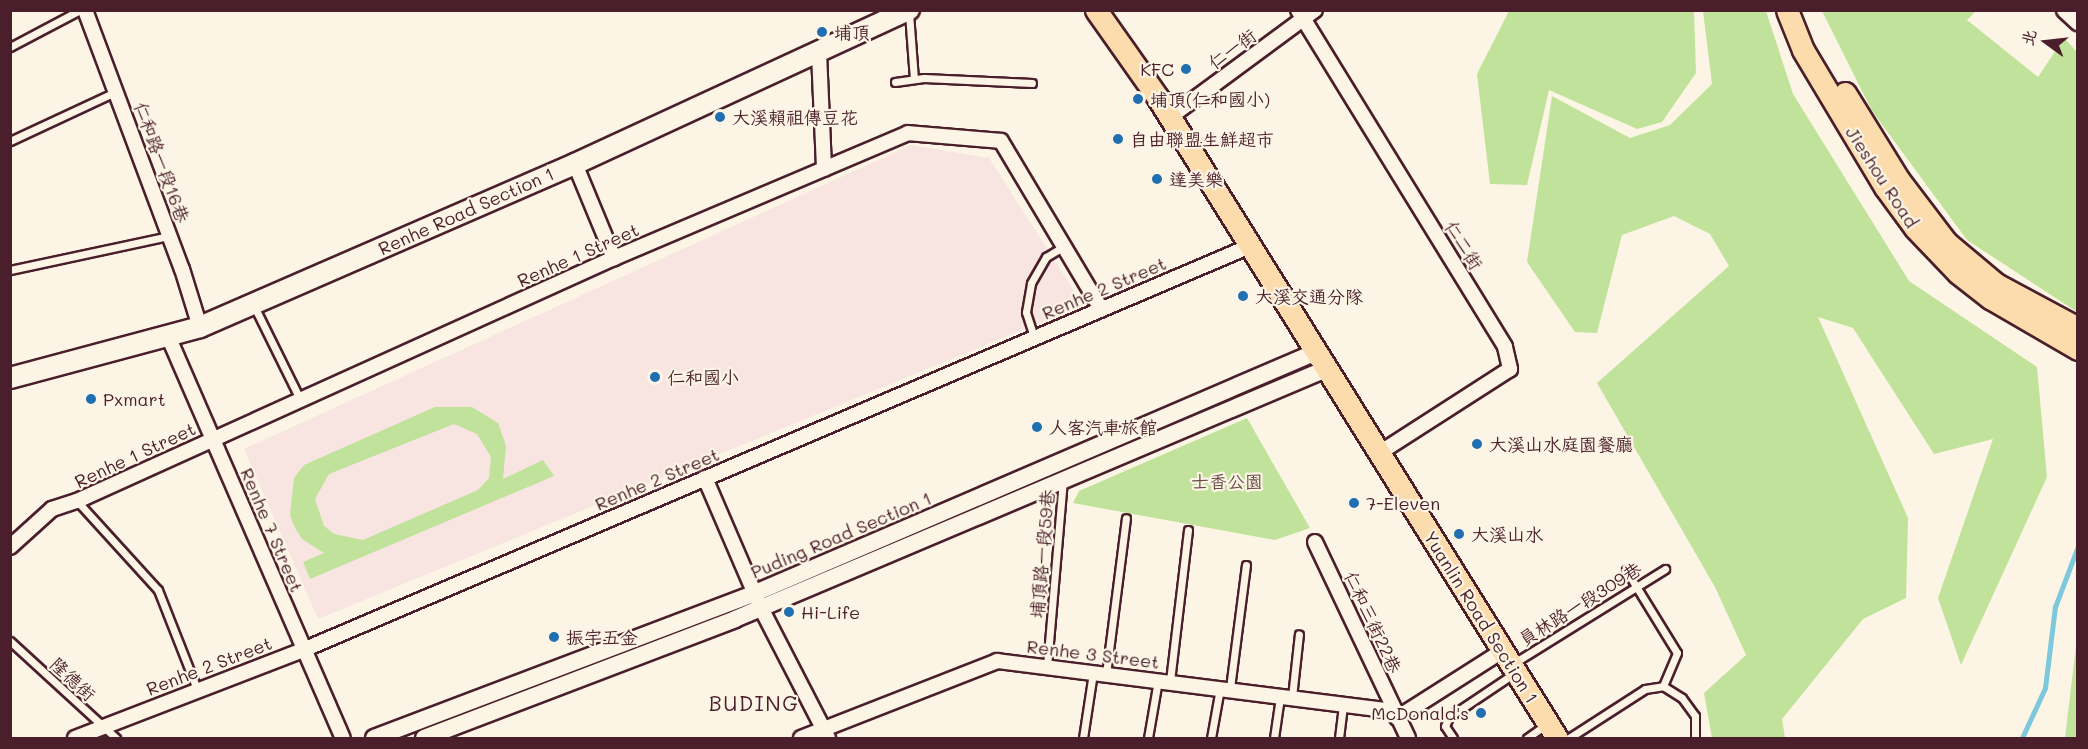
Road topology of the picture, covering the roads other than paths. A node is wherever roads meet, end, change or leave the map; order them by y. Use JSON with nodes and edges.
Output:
{"nodes":[{"id":1,"x":80,"y":10,"type":"edge"},
{"id":2,"x":85,"y":10,"type":"edge"},
{"id":3,"x":909,"y":10,"type":"edge"},
{"id":4,"x":1096,"y":10,"type":"edge"},
{"id":5,"x":1787,"y":10,"type":"edge"},
{"id":6,"x":1802,"y":10,"type":"edge"},
{"id":7,"x":2065,"y":10,"type":"edge"},
{"id":8,"x":1306,"y":13,"type":"edge"},
{"id":9,"x":2078,"y":22,"type":"edge"},
{"id":10,"x":10,"y":47,"type":"edge"},
{"id":11,"x":819,"y":53,"type":"junction"},
{"id":12,"x":914,"y":79,"type":"junction"},
{"id":13,"x":895,"y":82,"type":"dead end"},
{"id":14,"x":1032,"y":82,"type":"dead end"},
{"id":15,"x":117,"y":91,"type":"junction"},
{"id":16,"x":1170,"y":117,"type":"junction"},
{"id":17,"x":10,"y":141,"type":"edge"},
{"id":18,"x":575,"y":164,"type":"junction"},
{"id":19,"x":824,"y":169,"type":"junction"},
{"id":20,"x":170,"y":236,"type":"junction"},
{"id":21,"x":1064,"y":246,"type":"junction"},
{"id":22,"x":1250,"y":246,"type":"junction"},
{"id":23,"x":614,"y":258,"type":"junction"},
{"id":24,"x":10,"y":270,"type":"edge"},
{"id":25,"x":253,"y":304,"type":"junction"},
{"id":26,"x":1101,"y":309,"type":"junction"},
{"id":27,"x":200,"y":327,"type":"junction"},
{"id":28,"x":2078,"y":328,"type":"edge"},
{"id":29,"x":168,"y":336,"type":"junction"},
{"id":30,"x":1034,"y":337,"type":"junction"},
{"id":31,"x":2078,"y":349,"type":"edge"},
{"id":32,"x":1321,"y":360,"type":"junction"},
{"id":33,"x":10,"y":378,"type":"edge"},
{"id":34,"x":300,"y":399,"type":"junction"},
{"id":35,"x":214,"y":438,"type":"junction"},
{"id":36,"x":1379,"y":453,"type":"junction"},
{"id":37,"x":705,"y":477,"type":"junction"},
{"id":38,"x":1063,"y":481,"type":"junction"},
{"id":39,"x":77,"y":501,"type":"junction"},
{"id":40,"x":1126,"y":518,"type":"dead end"},
{"id":41,"x":1188,"y":530,"type":"dead end"},
{"id":42,"x":1315,"y":542,"type":"dead end"},
{"id":43,"x":10,"y":547,"type":"edge"},
{"id":44,"x":1246,"y":565,"type":"dead end"},
{"id":45,"x":1665,"y":569,"type":"dead end"},
{"id":46,"x":1626,"y":570,"type":"dead end"},
{"id":47,"x":1635,"y":587,"type":"junction"},
{"id":48,"x":758,"y":601,"type":"junction"},
{"id":49,"x":1299,"y":634,"type":"dead end"},
{"id":50,"x":10,"y":641,"type":"edge"},
{"id":51,"x":303,"y":650,"type":"junction"},
{"id":52,"x":1509,"y":663,"type":"junction"},
{"id":53,"x":1047,"y":666,"type":"junction"},
{"id":54,"x":1100,"y":673,"type":"junction"},
{"id":55,"x":1164,"y":680,"type":"junction"},
{"id":56,"x":1663,"y":686,"type":"junction"},
{"id":57,"x":1225,"y":688,"type":"junction"},
{"id":58,"x":197,"y":689,"type":"junction"},
{"id":59,"x":1286,"y":696,"type":"junction"},
{"id":60,"x":1343,"y":704,"type":"junction"},
{"id":61,"x":1396,"y":715,"type":"junction"},
{"id":62,"x":103,"y":727,"type":"junction"},
{"id":63,"x":1552,"y":731,"type":"edge"},
{"id":64,"x":826,"y":734,"type":"edge"},
{"id":65,"x":75,"y":738,"type":"edge"},
{"id":66,"x":116,"y":738,"type":"edge"},
{"id":67,"x":343,"y":738,"type":"edge"},
{"id":68,"x":374,"y":738,"type":"edge"},
{"id":69,"x":424,"y":738,"type":"edge"},
{"id":70,"x":801,"y":738,"type":"edge"},
{"id":71,"x":1083,"y":738,"type":"edge"},
{"id":72,"x":1148,"y":738,"type":"edge"},
{"id":73,"x":1211,"y":738,"type":"edge"},
{"id":74,"x":1274,"y":738,"type":"edge"},
{"id":75,"x":1338,"y":738,"type":"edge"},
{"id":76,"x":1408,"y":738,"type":"edge"},
{"id":77,"x":1453,"y":738,"type":"edge"},
{"id":78,"x":1527,"y":738,"type":"edge"},
{"id":79,"x":1569,"y":738,"type":"edge"},
{"id":80,"x":1695,"y":738,"type":"edge"}],
"edges":[{"from":1,"to":10,"type":"lane"},
{"from":2,"to":15,"type":"street","name":"仁和路一段16巷"},
{"from":3,"to":11,"type":"main road","name":"Renhe Road Section 1"},
{"from":3,"to":12,"type":"lane"},
{"from":4,"to":16,"type":"main road","name":"Yuanlin Road Section 1"},
{"from":5,"to":31,"type":"main road","name":"Jieshou Road"},
{"from":6,"to":28,"type":"main road","name":"Jieshou Road"},
{"from":7,"to":9,"type":"street"},
{"from":8,"to":16,"type":"street","name":"仁一街"},
{"from":8,"to":36,"type":"street","name":"仁二街"},
{"from":11,"to":18,"type":"main road","name":"Renhe Road Section 1"},
{"from":11,"to":19,"type":"street"},
{"from":12,"to":13,"type":"lane"},
{"from":12,"to":14,"type":"lane"},
{"from":15,"to":17,"type":"lane"},
{"from":15,"to":20,"type":"street","name":"仁和路一段16巷"},
{"from":16,"to":22,"type":"main road","name":"Yuanlin Road Section 1"},
{"from":18,"to":23,"type":"street"},
{"from":18,"to":25,"type":"main road","name":"Renhe Road Section 1"},
{"from":19,"to":21,"type":"street","name":"Renhe 1 Street"},
{"from":19,"to":23,"type":"street","name":"Renhe 1 Street"},
{"from":20,"to":24,"type":"lane"},
{"from":20,"to":27,"type":"street","name":"仁和路一段16巷"},
{"from":21,"to":26,"type":"street","name":"Renhe 1 Street"},
{"from":21,"to":30,"type":"lane"},
{"from":22,"to":26,"type":"street","name":"Renhe 2 Street"},
{"from":22,"to":32,"type":"main road","name":"Yuanlin Road Section 1"},
{"from":23,"to":34,"type":"street","name":"Renhe 1 Street"},
{"from":25,"to":27,"type":"main road","name":"Renhe Road Section 1"},
{"from":25,"to":34,"type":"lane"},
{"from":26,"to":30,"type":"street","name":"Renhe 2 Street"},
{"from":27,"to":29,"type":"main road","name":"Renhe Road Section 1"},
{"from":29,"to":33,"type":"main road","name":"Renhe Road Section 1"},
{"from":29,"to":35,"type":"street","name":"Renhe 7 Street"},
{"from":30,"to":37,"type":"street","name":"Renhe 2 Street"},
{"from":32,"to":36,"type":"main road","name":"Yuanlin Road Section 1"},
{"from":32,"to":38,"type":"street","name":"Puding Road Section 1"},
{"from":32,"to":48,"type":"street","name":"Puding Road Section 1"},
{"from":34,"to":35,"type":"street","name":"Renhe 1 Street"},
{"from":35,"to":39,"type":"street","name":"Renhe 1 Street"},
{"from":35,"to":51,"type":"street","name":"Renhe 7 Street"},
{"from":36,"to":52,"type":"main road","name":"Yuanlin Road Section 1"},
{"from":37,"to":48,"type":"street"},
{"from":37,"to":51,"type":"street","name":"Renhe 2 Street"},
{"from":38,"to":48,"type":"street","name":"Puding Road Section 1"},
{"from":38,"to":53,"type":"lane","name":"埔頂路一段59巷"},
{"from":39,"to":43,"type":"street","name":"Renhe 1 Street"},
{"from":39,"to":58,"type":"lane"},
{"from":40,"to":54,"type":"lane"},
{"from":41,"to":55,"type":"lane"},
{"from":42,"to":61,"type":"street","name":"仁和三街22巷"},
{"from":44,"to":57,"type":"lane"},
{"from":45,"to":47,"type":"lane","name":"員林路一段309巷"},
{"from":46,"to":47,"type":"lane"},
{"from":47,"to":52,"type":"lane","name":"員林路一段309巷"},
{"from":47,"to":56,"type":"lane"},
{"from":48,"to":64,"type":"street"},
{"from":48,"to":68,"type":"street","name":"Puding Road Section 1"},
{"from":48,"to":69,"type":"street","name":"Puding Road Section 1"},
{"from":49,"to":59,"type":"lane"},
{"from":50,"to":62,"type":"lane","name":"隆德街"},
{"from":51,"to":58,"type":"street","name":"Renhe 2 Street"},
{"from":51,"to":67,"type":"street","name":"Renhe 7 Street"},
{"from":52,"to":61,"type":"street"},
{"from":52,"to":63,"type":"main road","name":"Yuanlin Road Section 1"},
{"from":52,"to":77,"type":"lane","name":"員林路一段309巷"},
{"from":53,"to":54,"type":"street","name":"Renhe 3 Street"},
{"from":53,"to":64,"type":"street","name":"Renhe 3 Street"},
{"from":54,"to":55,"type":"street","name":"Renhe 3 Street"},
{"from":54,"to":71,"type":"lane"},
{"from":55,"to":57,"type":"street","name":"Renhe 3 Street"},
{"from":55,"to":72,"type":"lane"},
{"from":56,"to":79,"type":"lane"},
{"from":56,"to":80,"type":"lane"},
{"from":57,"to":59,"type":"street","name":"Renhe 3 Street"},
{"from":57,"to":73,"type":"lane"},
{"from":58,"to":62,"type":"street","name":"Renhe 2 Street"},
{"from":59,"to":60,"type":"street","name":"Renhe 3 Street"},
{"from":59,"to":74,"type":"lane"},
{"from":60,"to":61,"type":"street","name":"Renhe 3 Street"},
{"from":60,"to":75,"type":"lane"},
{"from":61,"to":76,"type":"street","name":"仁和三街22巷"},
{"from":62,"to":65,"type":"street","name":"Renhe 2 Street"},
{"from":62,"to":66,"type":"lane","name":"隆德街"},
{"from":63,"to":78,"type":"lane"},
{"from":64,"to":70,"type":"street","name":"Renhe 3 Street"}]}
